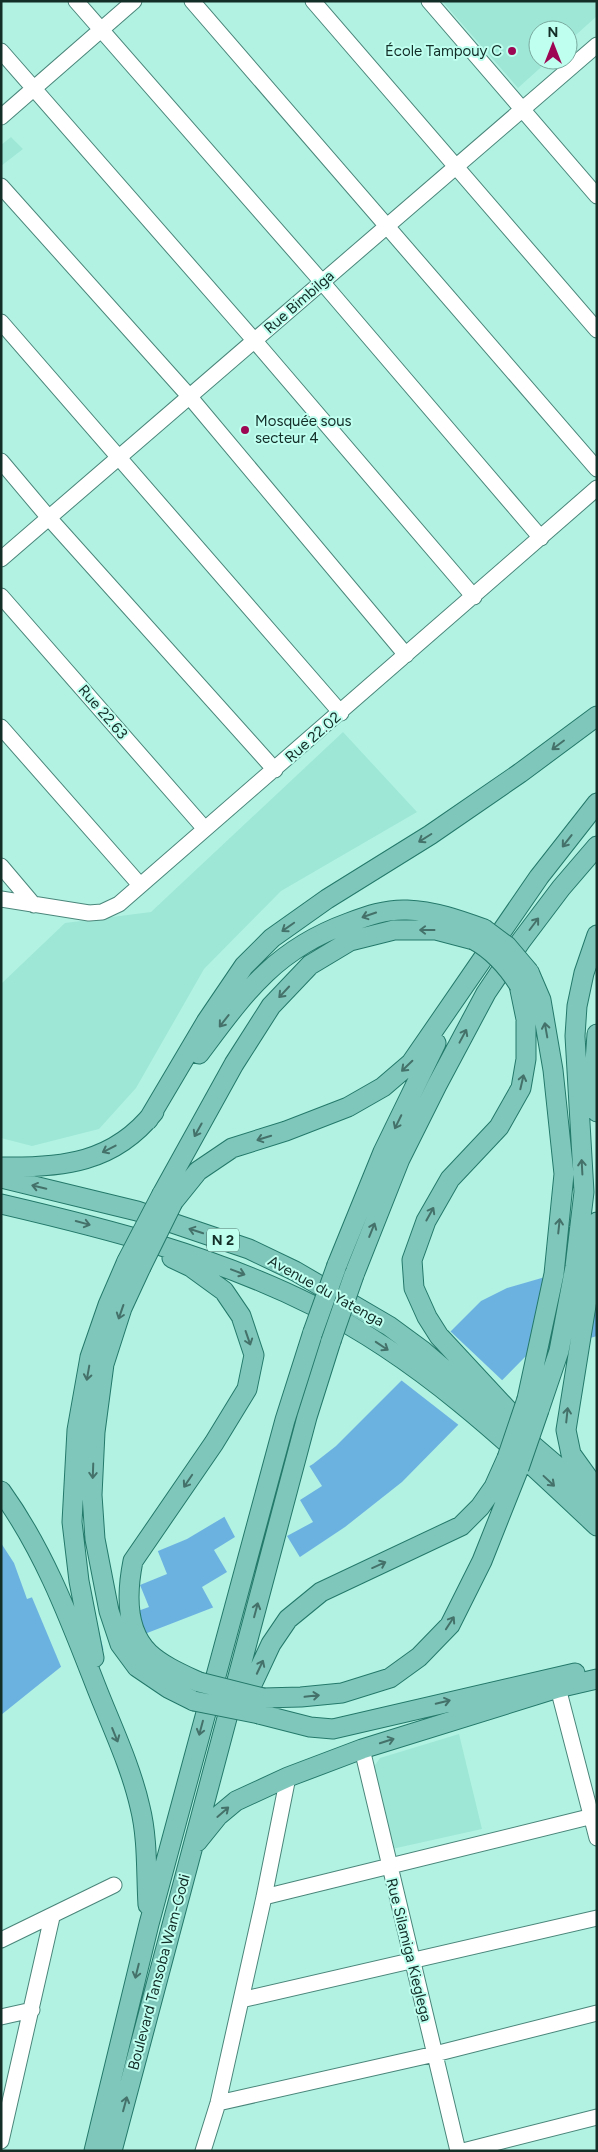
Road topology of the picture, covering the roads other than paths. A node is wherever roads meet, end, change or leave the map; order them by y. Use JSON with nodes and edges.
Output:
{"nodes":[{"id":1,"x":76,"y":1,"type":"edge"},
{"id":2,"x":134,"y":1,"type":"edge"},
{"id":3,"x":192,"y":1,"type":"edge"},
{"id":4,"x":313,"y":1,"type":"edge"},
{"id":5,"x":429,"y":1,"type":"edge"},
{"id":6,"x":102,"y":29,"type":"junction"},
{"id":7,"x":1,"y":51,"type":"edge"},
{"id":8,"x":594,"y":53,"type":"edge"},
{"id":9,"x":33,"y":88,"type":"junction"},
{"id":10,"x":522,"y":108,"type":"junction"},
{"id":11,"x":1,"y":117,"type":"edge"},
{"id":12,"x":456,"y":165,"type":"junction"},
{"id":13,"x":1,"y":186,"type":"edge"},
{"id":14,"x":597,"y":196,"type":"edge"},
{"id":15,"x":386,"y":227,"type":"junction"},
{"id":16,"x":322,"y":282,"type":"junction"},
{"id":17,"x":1,"y":322,"type":"edge"},
{"id":18,"x":597,"y":330,"type":"edge"},
{"id":19,"x":254,"y":340,"type":"junction"},
{"id":20,"x":189,"y":396,"type":"junction"},
{"id":21,"x":119,"y":458,"type":"junction"},
{"id":22,"x":1,"y":460,"type":"edge"},
{"id":23,"x":597,"y":468,"type":"edge"},
{"id":24,"x":597,"y":488,"type":"edge"},
{"id":25,"x":49,"y":518,"type":"junction"},
{"id":26,"x":540,"y":538,"type":"junction"},
{"id":27,"x":1,"y":559,"type":"edge"},
{"id":28,"x":1,"y":596,"type":"edge"},
{"id":29,"x":474,"y":597,"type":"junction"},
{"id":30,"x":406,"y":655,"type":"junction"},
{"id":31,"x":341,"y":713,"type":"junction"},
{"id":32,"x":597,"y":716,"type":"edge"},
{"id":33,"x":1,"y":727,"type":"edge"},
{"id":34,"x":274,"y":770,"type":"junction"},
{"id":35,"x":597,"y":803,"type":"edge"},
{"id":36,"x":205,"y":829,"type":"junction"},
{"id":37,"x":597,"y":846,"type":"edge"},
{"id":38,"x":1,"y":866,"type":"edge"},
{"id":39,"x":140,"y":886,"type":"junction"},
{"id":40,"x":1,"y":899,"type":"edge"},
{"id":41,"x":34,"y":905,"type":"junction"},
{"id":42,"x":479,"y":934,"type":"junction"},
{"id":43,"x":597,"y":935,"type":"edge"},
{"id":44,"x":524,"y":978,"type":"junction"},
{"id":45,"x":466,"y":984,"type":"junction"},
{"id":46,"x":597,"y":1034,"type":"edge"},
{"id":47,"x":597,"y":1112,"type":"edge"},
{"id":48,"x":148,"y":1120,"type":"junction"},
{"id":49,"x":1,"y":1161,"type":"edge"},
{"id":50,"x":1,"y":1167,"type":"edge"},
{"id":51,"x":44,"y":1168,"type":"junction"},
{"id":52,"x":1,"y":1178,"type":"edge"},
{"id":53,"x":168,"y":1198,"type":"junction"},
{"id":54,"x":1,"y":1204,"type":"edge"},
{"id":55,"x":597,"y":1222,"type":"edge"},
{"id":56,"x":121,"y":1234,"type":"junction"},
{"id":57,"x":134,"y":1264,"type":"junction"},
{"id":58,"x":584,"y":1265,"type":"junction"},
{"id":59,"x":483,"y":1403,"type":"junction"},
{"id":60,"x":533,"y":1405,"type":"junction"},
{"id":61,"x":513,"y":1463,"type":"junction"},
{"id":62,"x":597,"y":1490,"type":"edge"},
{"id":63,"x":1,"y":1491,"type":"edge"},
{"id":64,"x":597,"y":1504,"type":"edge"},
{"id":65,"x":597,"y":1526,"type":"edge"},
{"id":66,"x":89,"y":1656,"type":"junction"},
{"id":67,"x":596,"y":1678,"type":"edge"},
{"id":68,"x":558,"y":1688,"type":"junction"},
{"id":69,"x":261,"y":1706,"type":"junction"},
{"id":70,"x":362,"y":1749,"type":"junction"},
{"id":71,"x":216,"y":1758,"type":"junction"},
{"id":72,"x":288,"y":1777,"type":"junction"},
{"id":73,"x":594,"y":1816,"type":"edge"},
{"id":74,"x":597,"y":1838,"type":"edge"},
{"id":75,"x":192,"y":1849,"type":"junction"},
{"id":76,"x":389,"y":1866,"type":"junction"},
{"id":77,"x":114,"y":1885,"type":"dead end"},
{"id":78,"x":264,"y":1897,"type":"junction"},
{"id":79,"x":52,"y":1917,"type":"junction"},
{"id":80,"x":597,"y":1918,"type":"edge"},
{"id":81,"x":148,"y":1924,"type":"junction"},
{"id":82,"x":1,"y":1940,"type":"edge"},
{"id":83,"x":412,"y":1962,"type":"junction"},
{"id":84,"x":241,"y":2000,"type":"junction"},
{"id":85,"x":32,"y":2010,"type":"junction"},
{"id":86,"x":597,"y":2013,"type":"edge"},
{"id":87,"x":1,"y":2017,"type":"edge"},
{"id":88,"x":434,"y":2054,"type":"junction"},
{"id":89,"x":8,"y":2093,"type":"edge"},
{"id":90,"x":218,"y":2103,"type":"junction"},
{"id":91,"x":597,"y":2117,"type":"edge"},
{"id":92,"x":1,"y":2141,"type":"edge"},
{"id":93,"x":94,"y":2151,"type":"edge"},
{"id":94,"x":112,"y":2151,"type":"edge"},
{"id":95,"x":203,"y":2151,"type":"edge"},
{"id":96,"x":458,"y":2151,"type":"edge"},
{"id":97,"x":463,"y":2151,"type":"edge"}],
"edges":[{"from":1,"to":6,"type":"street"},
{"from":2,"to":6,"type":"street"},
{"from":3,"to":15,"type":"street"},
{"from":4,"to":12,"type":"street"},
{"from":5,"to":10,"type":"street"},
{"from":6,"to":9,"type":"street"},
{"from":6,"to":16,"type":"street"},
{"from":7,"to":9,"type":"street"},
{"from":8,"to":10,"type":"street","name":"Rue Bimbilga"},
{"from":9,"to":11,"type":"street"},
{"from":9,"to":19,"type":"street"},
{"from":10,"to":12,"type":"street","name":"Rue Bimbilga"},
{"from":10,"to":14,"type":"street"},
{"from":12,"to":15,"type":"street","name":"Rue Bimbilga"},
{"from":12,"to":18,"type":"street"},
{"from":13,"to":20,"type":"street"},
{"from":15,"to":16,"type":"street","name":"Rue Bimbilga"},
{"from":15,"to":23,"type":"street"},
{"from":16,"to":19,"type":"street","name":"Rue Bimbilga"},
{"from":16,"to":26,"type":"street"},
{"from":17,"to":21,"type":"street"},
{"from":19,"to":20,"type":"street","name":"Rue Bimbilga"},
{"from":19,"to":29,"type":"street"},
{"from":20,"to":21,"type":"street","name":"Rue Bimbilga"},
{"from":20,"to":30,"type":"street"},
{"from":21,"to":25,"type":"street","name":"Rue Bimbilga"},
{"from":21,"to":31,"type":"street"},
{"from":22,"to":25,"type":"street"},
{"from":24,"to":26,"type":"street","name":"Rue 22.02"},
{"from":25,"to":27,"type":"street","name":"Rue Bimbilga"},
{"from":25,"to":34,"type":"street"},
{"from":26,"to":29,"type":"street","name":"Rue 22.02"},
{"from":28,"to":36,"type":"street","name":"Rue 22.63"},
{"from":29,"to":30,"type":"street","name":"Rue 22.02"},
{"from":30,"to":31,"type":"street","name":"Rue 22.02"},
{"from":31,"to":34,"type":"street","name":"Rue 22.02"},
{"from":32,"to":48,"type":"main road","one_way":true},
{"from":33,"to":39,"type":"street"},
{"from":34,"to":36,"type":"street","name":"Rue 22.02"},
{"from":35,"to":45,"type":"main road","one_way":true},
{"from":36,"to":39,"type":"street","name":"Rue 22.02"},
{"from":71,"to":37,"type":"main road","one_way":true,"bridge":true},
{"from":38,"to":41,"type":"street"},
{"from":39,"to":41,"type":"street","name":"Rue 22.02"},
{"from":40,"to":41,"type":"street","name":"Rue 22.02"},
{"from":42,"to":44,"type":"main road","bridge":true},
{"from":42,"to":48,"type":"main road","one_way":true},
{"from":42,"to":53,"type":"main road","one_way":true},
{"from":58,"to":43,"type":"main road","one_way":true},
{"from":59,"to":44,"type":"main road","one_way":true},
{"from":60,"to":44,"type":"main road","one_way":true},
{"from":45,"to":53,"type":"main road","one_way":true},
{"from":45,"to":81,"type":"main road","name":"Boulevard Tansoba Wam-Godi","one_way":true,"bridge":true},
{"from":46,"to":47,"type":"main road"},
{"from":48,"to":51,"type":"main road","one_way":true},
{"from":49,"to":51,"type":"main road"},
{"from":50,"to":51,"type":"main road"},
{"from":59,"to":52,"type":"main road","name":"Avenue du Yatenga","number":"N 2","one_way":true},
{"from":53,"to":57,"type":"main road","bridge":true},
{"from":54,"to":56,"type":"main road","name":"Avenue du Yatenga","number":"N 2","one_way":true},
{"from":55,"to":58,"type":"main road"},
{"from":56,"to":59,"type":"main road","name":"Avenue du Yatenga","number":"N 2","one_way":true},
{"from":56,"to":69,"type":"main road","one_way":true,"bridge":true},
{"from":57,"to":66,"type":"main road","one_way":true},
{"from":57,"to":69,"type":"main road","one_way":true,"bridge":true},
{"from":58,"to":60,"type":"main road"},
{"from":62,"to":58,"type":"main road","one_way":true},
{"from":59,"to":64,"type":"main road"},
{"from":59,"to":65,"type":"main road","name":"Avenue du Yatenga","number":"N 2","one_way":true},
{"from":60,"to":61,"type":"main road","bridge":true},
{"from":69,"to":61,"type":"main road","one_way":true},
{"from":71,"to":61,"type":"main road","one_way":true},
{"from":63,"to":66,"type":"main road"},
{"from":66,"to":81,"type":"main road","one_way":true},
{"from":67,"to":68,"type":"main road"},
{"from":69,"to":67,"type":"main road","one_way":true},
{"from":70,"to":68,"type":"main road","one_way":true},
{"from":68,"to":73,"type":"street"},
{"from":70,"to":72,"type":"main road"},
{"from":70,"to":76,"type":"street","name":"Rue Silamiga Kieglega"},
{"from":71,"to":75,"type":"main road","name":"Boulevard Tansoba Wam-Godi"},
{"from":75,"to":72,"type":"main road","one_way":true},
{"from":72,"to":78,"type":"street"},
{"from":73,"to":74,"type":"street"},
{"from":73,"to":76,"type":"street"},
{"from":94,"to":75,"type":"main road","name":"Boulevard Tansoba Wam-Godi","one_way":true},
{"from":76,"to":78,"type":"street"},
{"from":76,"to":83,"type":"street","name":"Rue Silamiga Kieglega"},
{"from":77,"to":79,"type":"street"},
{"from":78,"to":84,"type":"street"},
{"from":79,"to":82,"type":"street"},
{"from":79,"to":85,"type":"street"},
{"from":80,"to":83,"type":"street"},
{"from":81,"to":93,"type":"main road","name":"Boulevard Tansoba Wam-Godi","one_way":true},
{"from":83,"to":84,"type":"street"},
{"from":83,"to":88,"type":"street","name":"Rue Silamiga Kieglega"},
{"from":84,"to":90,"type":"street"},
{"from":85,"to":87,"type":"street"},
{"from":85,"to":89,"type":"street"},
{"from":86,"to":88,"type":"street"},
{"from":88,"to":90,"type":"street"},
{"from":88,"to":96,"type":"street","name":"Rue Silamiga Kieglega"},
{"from":89,"to":92,"type":"street"},
{"from":90,"to":95,"type":"street"},
{"from":91,"to":97,"type":"street"}]}
